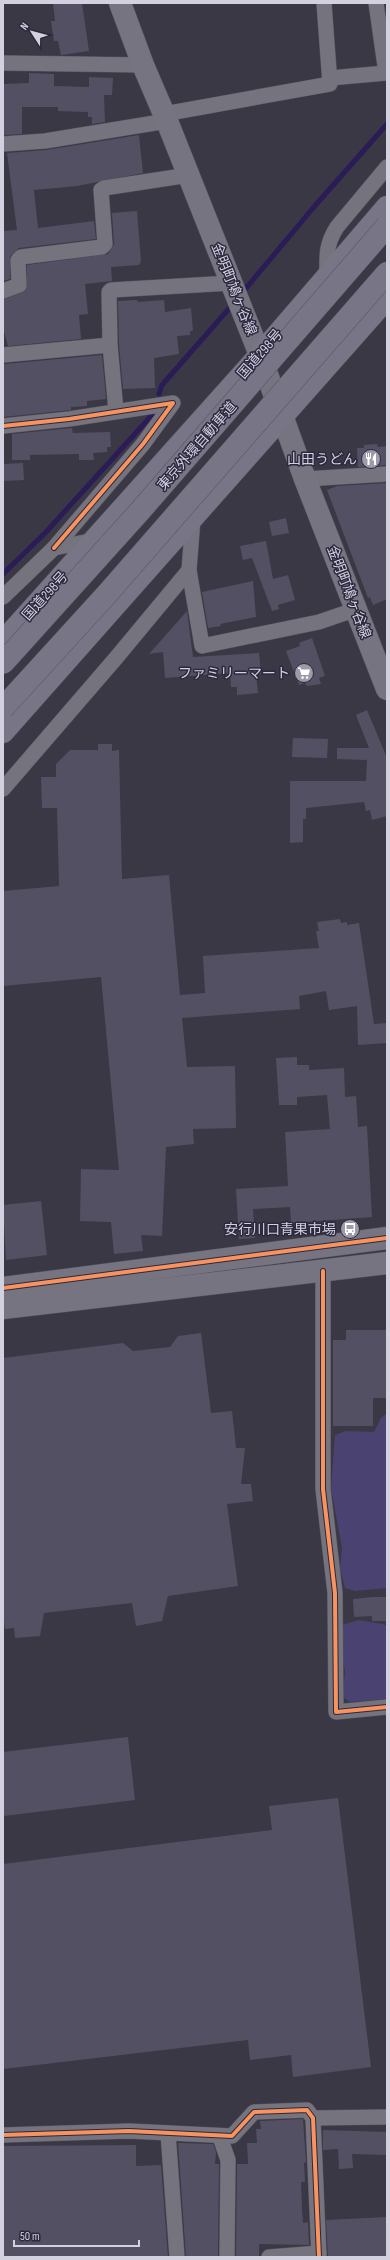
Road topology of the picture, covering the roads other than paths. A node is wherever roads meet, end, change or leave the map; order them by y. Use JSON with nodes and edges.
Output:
{"nodes":[{"id":1,"x":120,"y":3,"type":"edge"},
{"id":2,"x":324,"y":3,"type":"edge"},
{"id":3,"x":376,"y":3,"type":"edge"},
{"id":4,"x":3,"y":63,"type":"edge"},
{"id":5,"x":143,"y":65,"type":"junction"},
{"id":6,"x":330,"y":78,"type":"junction"},
{"id":7,"x":166,"y":117,"type":"junction"},
{"id":8,"x":3,"y":144,"type":"edge"},
{"id":9,"x":387,"y":167,"type":"edge"},
{"id":10,"x":189,"y":175,"type":"junction"},
{"id":11,"x":387,"y":207,"type":"edge"},
{"id":12,"x":387,"y":226,"type":"edge"},
{"id":13,"x":387,"y":273,"type":"edge"},
{"id":14,"x":327,"y":277,"type":"junction"},
{"id":15,"x":231,"y":282,"type":"junction"},
{"id":16,"x":3,"y":291,"type":"edge"},
{"id":17,"x":387,"y":298,"type":"edge"},
{"id":18,"x":110,"y":344,"type":"junction"},
{"id":19,"x":3,"y":355,"type":"edge"},
{"id":20,"x":260,"y":355,"type":"junction"},
{"id":21,"x":116,"y":412,"type":"junction"},
{"id":22,"x":283,"y":418,"type":"junction"},
{"id":23,"x":3,"y":426,"type":"edge"},
{"id":24,"x":387,"y":474,"type":"edge"},
{"id":25,"x":305,"y":479,"type":"junction"},
{"id":26,"x":193,"y":519,"type":"junction"},
{"id":27,"x":96,"y":540,"type":"junction"},
{"id":28,"x":54,"y":548,"type":"junction"},
{"id":29,"x":189,"y":570,"type":"junction"},
{"id":30,"x":3,"y":597,"type":"edge"},
{"id":31,"x":357,"y":609,"type":"junction"},
{"id":32,"x":3,"y":642,"type":"edge"},
{"id":33,"x":3,"y":663,"type":"edge"},
{"id":34,"x":387,"y":688,"type":"edge"},
{"id":35,"x":3,"y":708,"type":"edge"},
{"id":36,"x":3,"y":732,"type":"edge"},
{"id":37,"x":3,"y":789,"type":"edge"},
{"id":38,"x":387,"y":1238,"type":"edge"},
{"id":39,"x":387,"y":1263,"type":"edge"},
{"id":40,"x":323,"y":1271,"type":"junction"},
{"id":41,"x":3,"y":1288,"type":"edge"},
{"id":42,"x":3,"y":1308,"type":"edge"},
{"id":43,"x":387,"y":1707,"type":"edge"},
{"id":44,"x":387,"y":2117,"type":"edge"},
{"id":45,"x":313,"y":2118,"type":"junction"},
{"id":46,"x":168,"y":2133,"type":"junction"},
{"id":47,"x":3,"y":2135,"type":"edge"},
{"id":48,"x":220,"y":2137,"type":"junction"},
{"id":49,"x":319,"y":2255,"type":"edge"},
{"id":50,"x":177,"y":2257,"type":"edge"},
{"id":51,"x":227,"y":2257,"type":"edge"},
{"id":52,"x":269,"y":2257,"type":"edge"}],
"edges":[{"from":1,"to":5,"type":"street","name":"金明町鳩ヶ谷線"},
{"from":2,"to":6,"type":"street"},
{"from":3,"to":6,"type":"street"},
{"from":4,"to":5,"type":"street"},
{"from":5,"to":7,"type":"street","name":"金明町鳩ヶ谷線"},
{"from":6,"to":7,"type":"street"},
{"from":7,"to":8,"type":"street"},
{"from":7,"to":10,"type":"street","name":"金明町鳩ヶ谷線"},
{"from":9,"to":14,"type":"street"},
{"from":10,"to":15,"type":"street","name":"金明町鳩ヶ谷線"},
{"from":10,"to":16,"type":"street"},
{"from":11,"to":14,"type":"highway","name":"国道298号"},
{"from":12,"to":33,"type":"highway","name":"東京外環自動車道","bridge":true},
{"from":13,"to":35,"type":"highway","bridge":true},
{"from":14,"to":20,"type":"highway","name":"国道298号"},
{"from":15,"to":18,"type":"street"},
{"from":15,"to":20,"type":"street","name":"金明町鳩ヶ谷線"},
{"from":17,"to":22,"type":"highway"},
{"from":18,"to":19,"type":"street"},
{"from":18,"to":21,"type":"street"},
{"from":20,"to":22,"type":"street","name":"金明町鳩ヶ谷線"},
{"from":20,"to":27,"type":"highway","name":"国道298号"},
{"from":21,"to":23,"type":"street"},
{"from":21,"to":28,"type":"street"},
{"from":22,"to":25,"type":"street","name":"金明町鳩ヶ谷線"},
{"from":22,"to":26,"type":"highway"},
{"from":24,"to":25,"type":"street"},
{"from":25,"to":31,"type":"street","name":"金明町鳩ヶ谷線"},
{"from":26,"to":29,"type":"street"},
{"from":26,"to":36,"type":"highway"},
{"from":27,"to":28,"type":"street"},
{"from":27,"to":32,"type":"highway","name":"国道298号"},
{"from":28,"to":30,"type":"street"},
{"from":29,"to":31,"type":"street"},
{"from":29,"to":37,"type":"street"},
{"from":31,"to":34,"type":"street","name":"金明町鳩ヶ谷線"},
{"from":38,"to":41,"type":"street"},
{"from":39,"to":40,"type":"street"},
{"from":40,"to":42,"type":"street"},
{"from":40,"to":43,"type":"street"},
{"from":44,"to":45,"type":"street"},
{"from":45,"to":48,"type":"street"},
{"from":45,"to":49,"type":"street"},
{"from":46,"to":47,"type":"street"},
{"from":46,"to":48,"type":"street"},
{"from":46,"to":50,"type":"street"},
{"from":48,"to":51,"type":"street"},
{"from":49,"to":52,"type":"street"}]}
